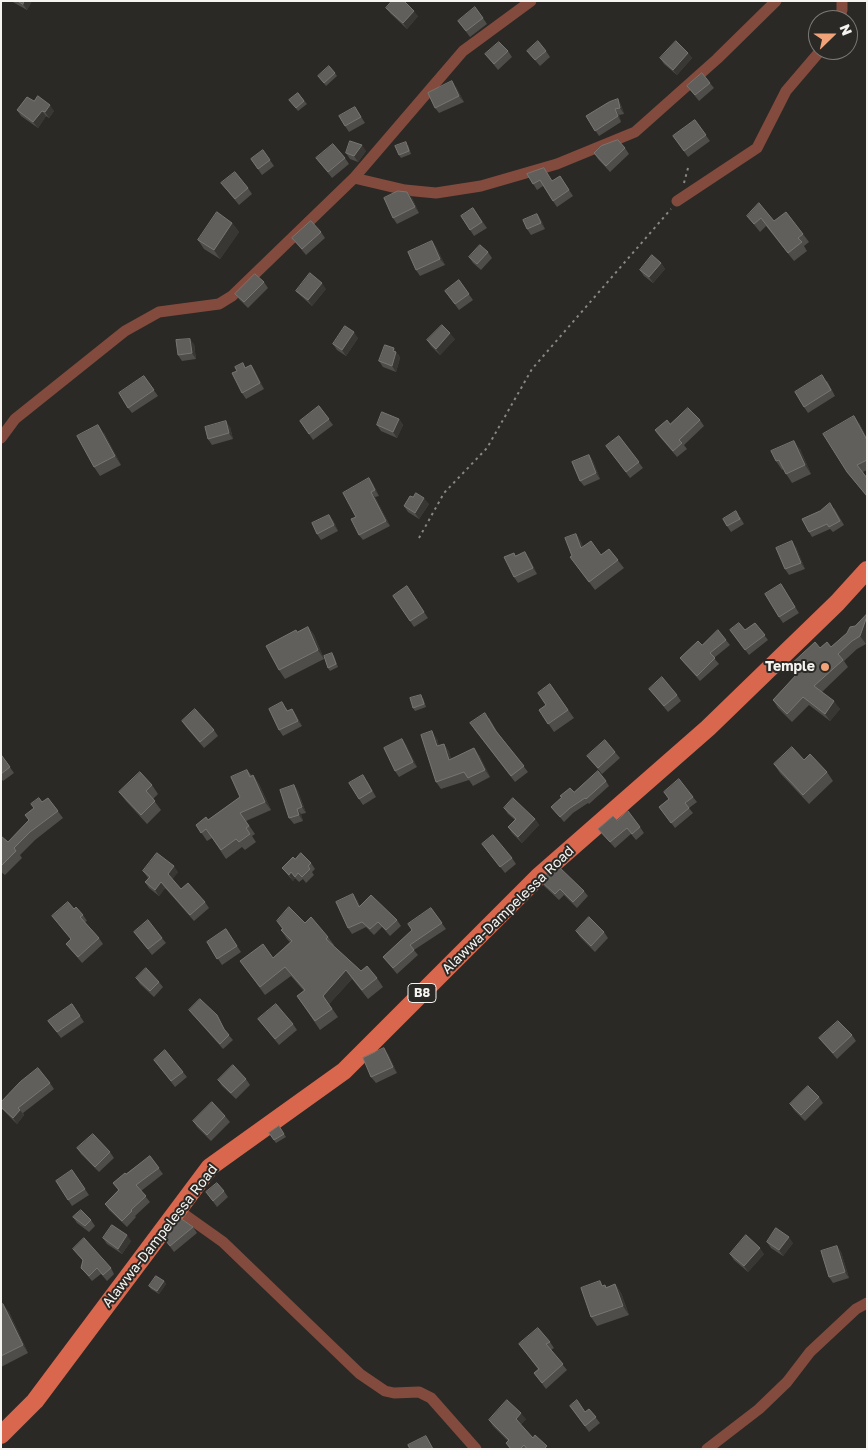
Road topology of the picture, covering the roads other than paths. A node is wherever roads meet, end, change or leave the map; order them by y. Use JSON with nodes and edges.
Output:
{"nodes":[{"id":1,"x":531,"y":1,"type":"edge"},
{"id":2,"x":776,"y":1,"type":"edge"},
{"id":3,"x":812,"y":60,"type":"edge"},
{"id":4,"x":354,"y":178,"type":"junction"},
{"id":5,"x":677,"y":201,"type":"road end"},
{"id":6,"x":1,"y":438,"type":"edge"},
{"id":7,"x":867,"y":570,"type":"edge"},
{"id":8,"x":178,"y":1210,"type":"junction"},
{"id":9,"x":867,"y":1303,"type":"edge"},
{"id":10,"x":1,"y":1435,"type":"edge"},
{"id":11,"x":476,"y":1449,"type":"edge"},
{"id":12,"x":706,"y":1449,"type":"edge"}],
"edges":[{"from":1,"to":4,"type":"street"},
{"from":2,"to":4,"type":"street"},
{"from":3,"to":5,"type":"street"},
{"from":4,"to":6,"type":"street"},
{"from":7,"to":8,"type":"main road","name":"Alawwa-Dampelessa Road","number":"B8"},
{"from":8,"to":10,"type":"main road","name":"Alawwa-Dampelessa Road","number":"B8"},
{"from":8,"to":11,"type":"street"},
{"from":9,"to":12,"type":"street"}]}
